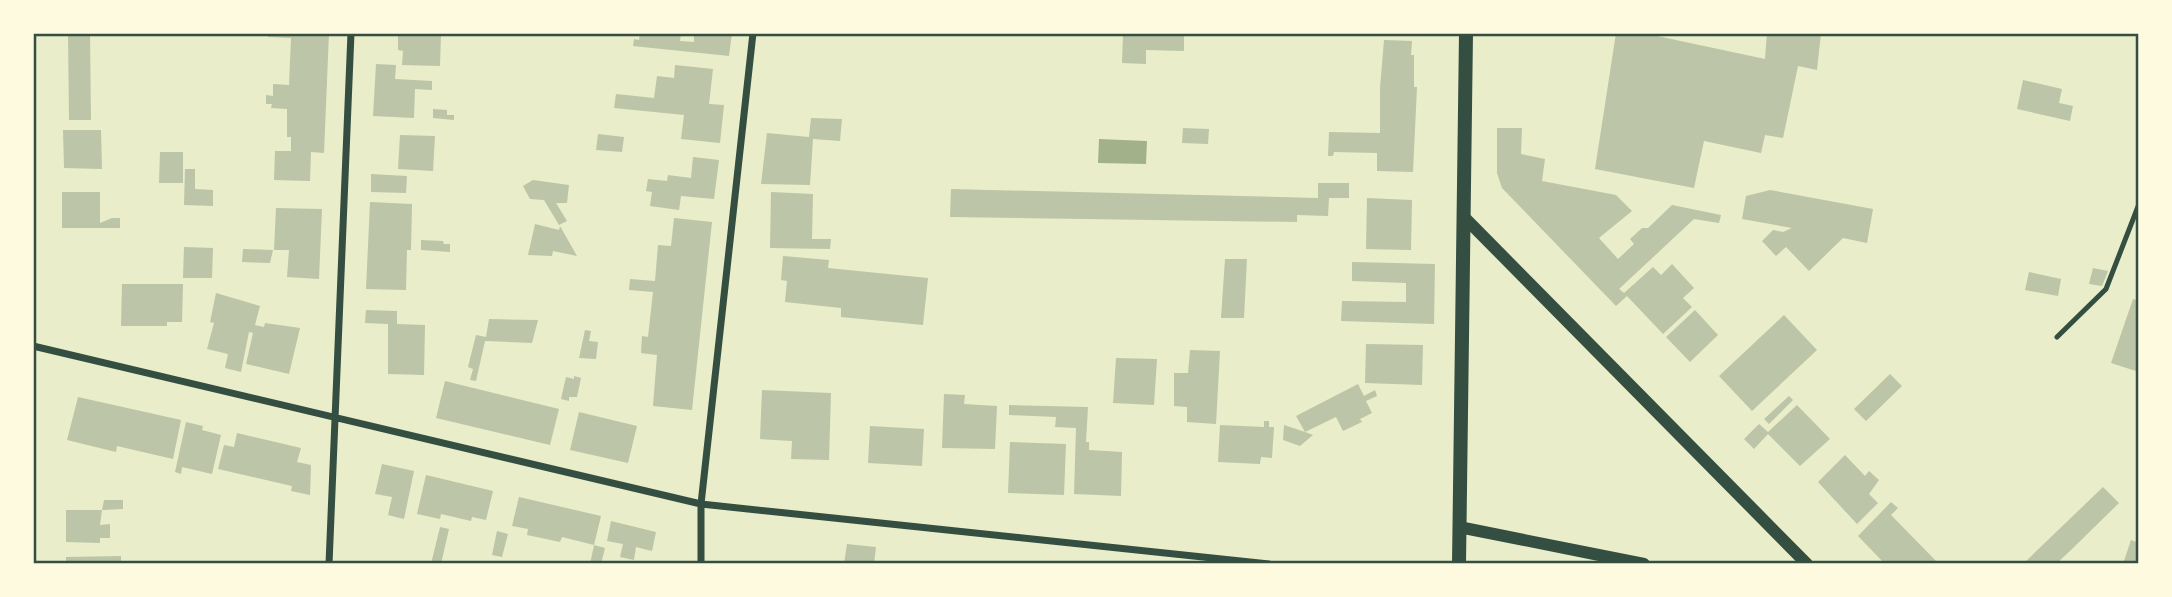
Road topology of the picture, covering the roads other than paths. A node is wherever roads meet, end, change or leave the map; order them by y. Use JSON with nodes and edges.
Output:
{"nodes":[{"id":1,"x":351,"y":33,"type":"edge"},
{"id":2,"x":753,"y":33,"type":"edge"},
{"id":3,"x":1466,"y":33,"type":"edge"},
{"id":4,"x":2139,"y":204,"type":"edge"},
{"id":5,"x":1463,"y":216,"type":"junction"},
{"id":6,"x":2057,"y":337,"type":"dead end"},
{"id":7,"x":33,"y":346,"type":"edge"},
{"id":8,"x":335,"y":417,"type":"junction"},
{"id":9,"x":701,"y":504,"type":"junction"},
{"id":10,"x":1460,"y":527,"type":"junction"},
{"id":11,"x":329,"y":564,"type":"edge"},
{"id":12,"x":701,"y":564,"type":"edge"},
{"id":13,"x":1269,"y":564,"type":"edge"},
{"id":14,"x":1459,"y":564,"type":"edge"},
{"id":15,"x":1644,"y":564,"type":"edge"},
{"id":16,"x":1807,"y":564,"type":"edge"}],
"edges":[{"from":1,"to":8,"type":"street"},
{"from":2,"to":9,"type":"street"},
{"from":3,"to":5,"type":"main road"},
{"from":4,"to":6,"type":"lane"},
{"from":5,"to":10,"type":"main road"},
{"from":5,"to":16,"type":"street"},
{"from":7,"to":8,"type":"street"},
{"from":8,"to":9,"type":"street"},
{"from":8,"to":11,"type":"street"},
{"from":9,"to":12,"type":"street"},
{"from":9,"to":13,"type":"street"},
{"from":10,"to":14,"type":"main road"},
{"from":10,"to":15,"type":"street"}]}
